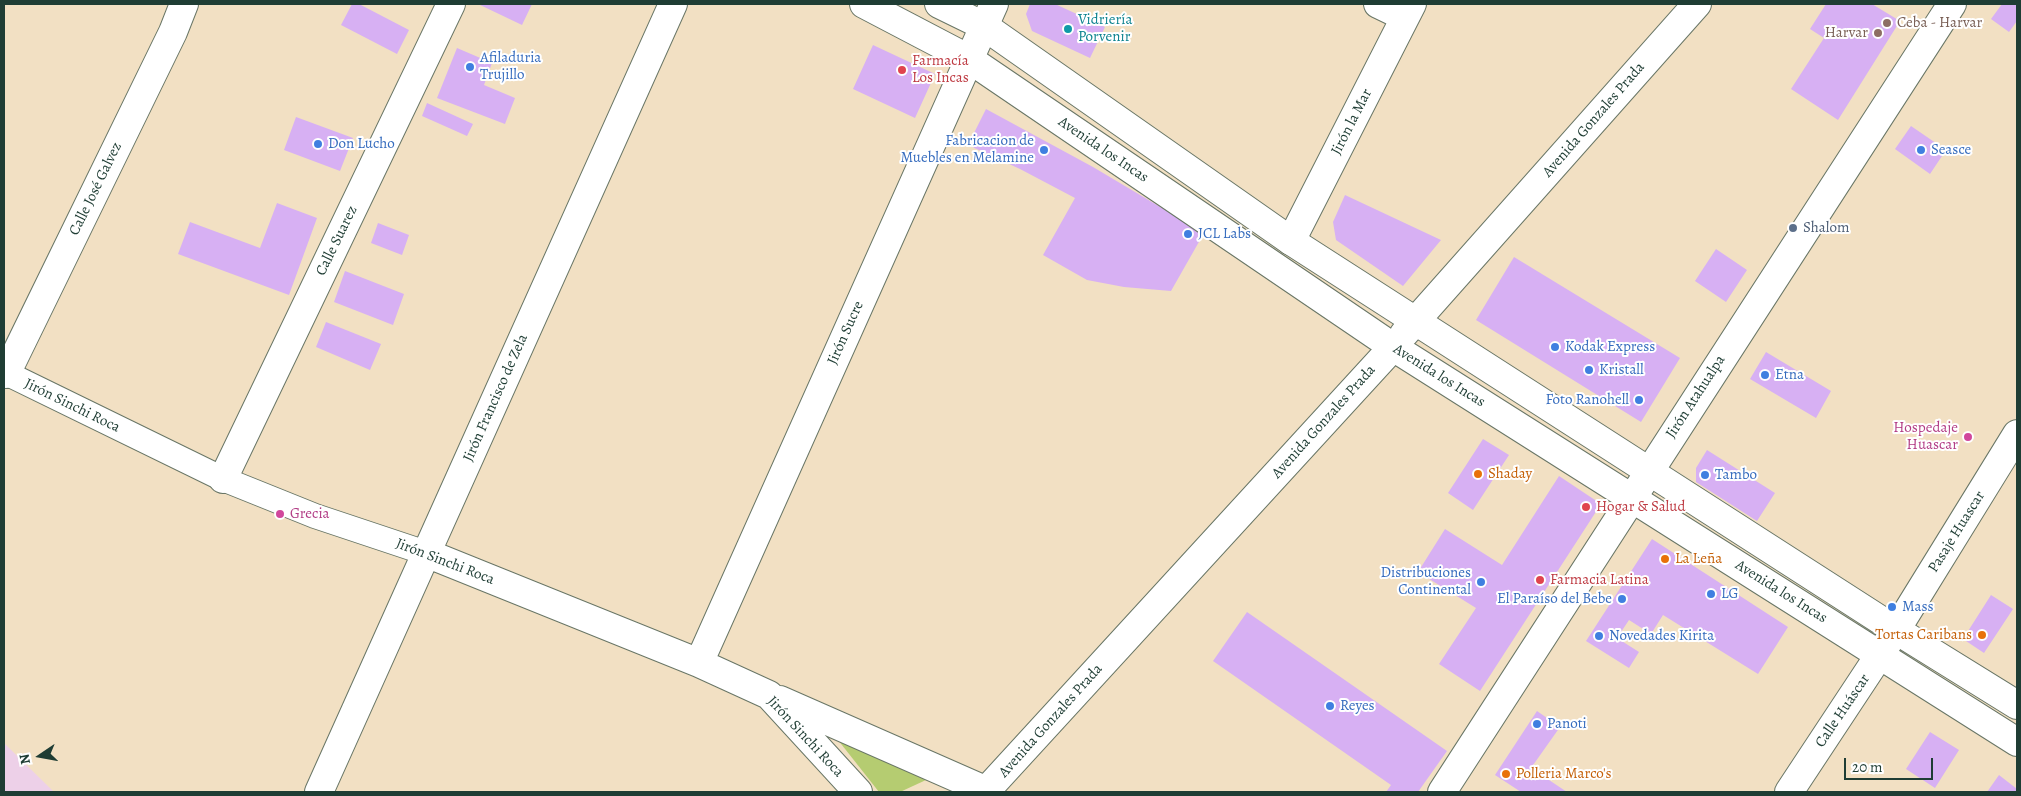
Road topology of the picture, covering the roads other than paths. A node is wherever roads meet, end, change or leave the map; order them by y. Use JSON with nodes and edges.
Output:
{"nodes":[{"id":1,"x":184,"y":4,"type":"edge"},
{"id":2,"x":451,"y":4,"type":"edge"},
{"id":3,"x":673,"y":4,"type":"edge"},
{"id":4,"x":864,"y":4,"type":"edge"},
{"id":5,"x":939,"y":4,"type":"edge"},
{"id":6,"x":1378,"y":4,"type":"edge"},
{"id":7,"x":1696,"y":4,"type":"edge"},
{"id":8,"x":1952,"y":4,"type":"edge"},
{"id":9,"x":1408,"y":10,"type":"edge"},
{"id":10,"x":989,"y":15,"type":"edge"},
{"id":11,"x":969,"y":59,"type":"junction"},
{"id":12,"x":1291,"y":241,"type":"junction"},
{"id":13,"x":1417,"y":321,"type":"junction"},
{"id":14,"x":1393,"y":347,"type":"junction"},
{"id":15,"x":5,"y":373,"type":"edge"},
{"id":16,"x":2017,"y":434,"type":"edge"},
{"id":17,"x":1648,"y":471,"type":"junction"},
{"id":18,"x":223,"y":479,"type":"junction"},
{"id":19,"x":1631,"y":497,"type":"junction"},
{"id":20,"x":426,"y":553,"type":"junction"},
{"id":21,"x":1896,"y":630,"type":"junction"},
{"id":22,"x":1880,"y":655,"type":"junction"},
{"id":23,"x":699,"y":663,"type":"junction"},
{"id":24,"x":769,"y":696,"type":"junction"},
{"id":25,"x":2017,"y":705,"type":"edge"},
{"id":26,"x":2017,"y":742,"type":"edge"},
{"id":27,"x":1450,"y":790,"type":"edge"},
{"id":28,"x":319,"y":792,"type":"edge"},
{"id":29,"x":858,"y":792,"type":"edge"},
{"id":30,"x":986,"y":792,"type":"edge"},
{"id":31,"x":1789,"y":792,"type":"edge"}],
"edges":[{"from":1,"to":15,"type":"street","name":"Calle José Galvez"},
{"from":2,"to":18,"type":"street","name":"Calle Suarez"},
{"from":3,"to":20,"type":"street","name":"Jirón Francisco de Zela"},
{"from":4,"to":11,"type":"street","name":"Avenida los Incas"},
{"from":5,"to":10,"type":"street","name":"Avenida los Incas"},
{"from":6,"to":9,"type":"street"},
{"from":7,"to":13,"type":"street","name":"Avenida Gonzales Prada"},
{"from":8,"to":17,"type":"street","name":"Jirón Atahualpa"},
{"from":9,"to":12,"type":"street","name":"Jirón la Mar"},
{"from":10,"to":11,"type":"street","name":"Jirón Sucre"},
{"from":10,"to":12,"type":"street","name":"Avenida los Incas"},
{"from":11,"to":14,"type":"street","name":"Avenida los Incas"},
{"from":11,"to":23,"type":"street","name":"Jirón Sucre"},
{"from":12,"to":13,"type":"street","name":"Avenida los Incas"},
{"from":13,"to":14,"type":"street","name":"Avenida Gonzales Prada"},
{"from":13,"to":17,"type":"street","name":"Avenida los Incas"},
{"from":14,"to":19,"type":"street","name":"Avenida los Incas"},
{"from":14,"to":30,"type":"street","name":"Avenida Gonzales Prada"},
{"from":15,"to":18,"type":"street","name":"Jirón Sinchi Roca"},
{"from":16,"to":21,"type":"street","name":"Pasaje Huascar"},
{"from":17,"to":19,"type":"street","name":"Jirón Atahualpa"},
{"from":17,"to":21,"type":"street","name":"Avenida los Incas"},
{"from":18,"to":20,"type":"street","name":"Jirón Sinchi Roca"},
{"from":19,"to":22,"type":"street","name":"Avenida los Incas"},
{"from":19,"to":27,"type":"street","name":"Jirón Atahualpa"},
{"from":20,"to":23,"type":"street","name":"Jirón Sinchi Roca"},
{"from":20,"to":28,"type":"street","name":"Jirón Francisco de Zela"},
{"from":21,"to":22,"type":"street","name":"Calle Huáscar"},
{"from":21,"to":25,"type":"street","name":"Avenida los Incas"},
{"from":22,"to":26,"type":"street","name":"Avenida los Incas"},
{"from":22,"to":31,"type":"street","name":"Calle Huáscar"},
{"from":23,"to":24,"type":"street","name":"Jirón Sinchi Roca"},
{"from":24,"to":29,"type":"street","name":"Jirón Sinchi Roca"},
{"from":24,"to":30,"type":"street","name":"Avenida Gonzales Prada"}]}
